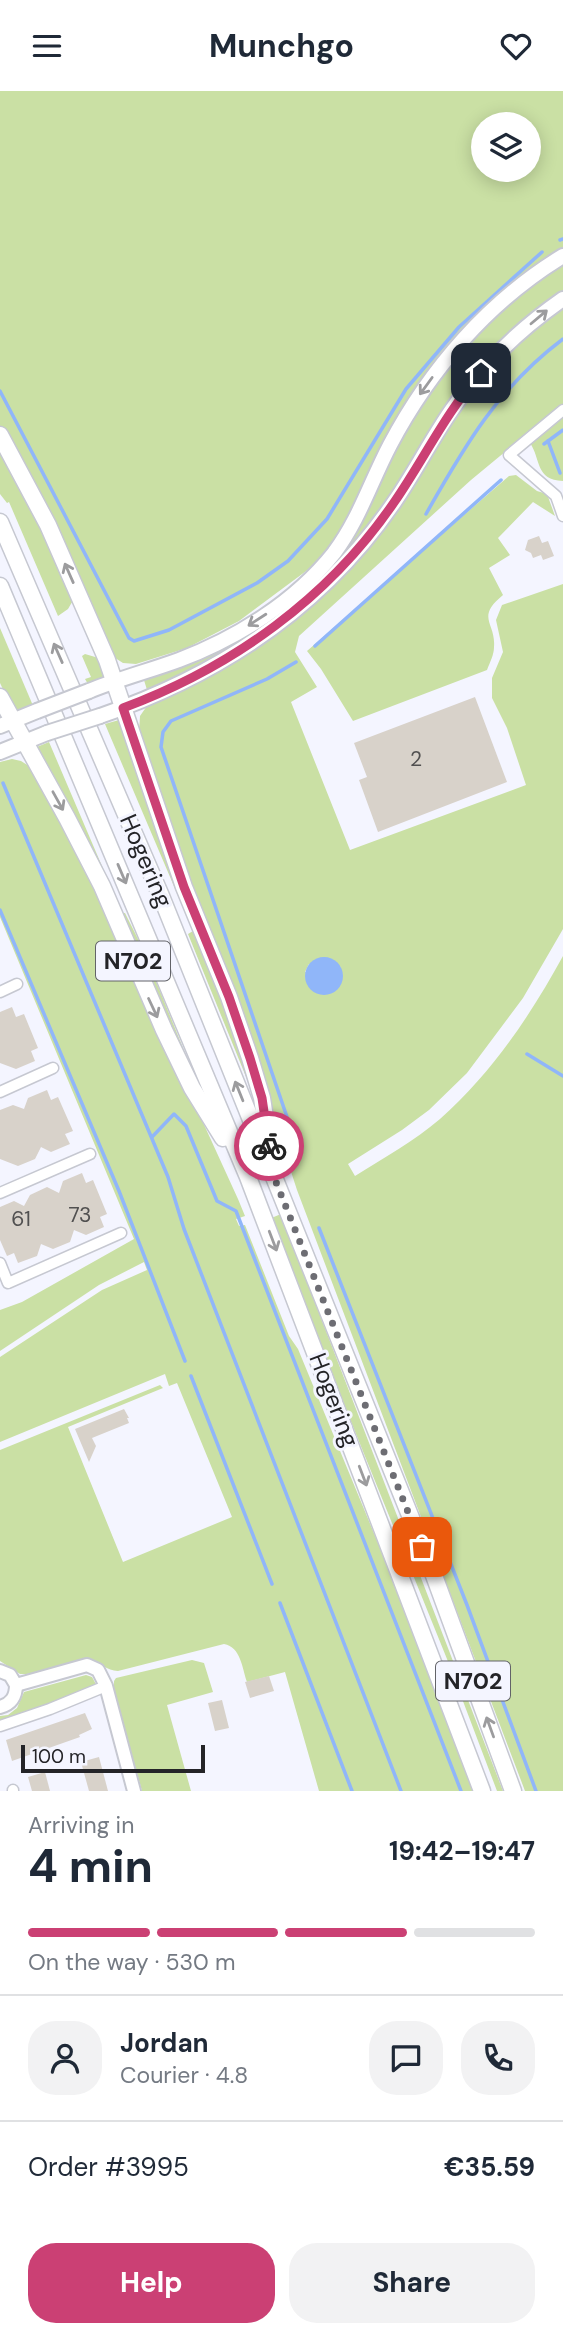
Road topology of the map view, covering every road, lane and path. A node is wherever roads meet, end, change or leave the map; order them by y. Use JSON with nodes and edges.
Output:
{"nodes":[{"id":1,"x":563,"y":256,"type":"edge"},
{"id":2,"x":563,"y":299,"type":"edge"},
{"id":3,"x":563,"y":410,"type":"edge"},
{"id":4,"x":0,"y":435,"type":"edge"},
{"id":5,"x":563,"y":516,"type":"edge"},
{"id":6,"x":0,"y":522,"type":"edge"},
{"id":7,"x":0,"y":586,"type":"edge"},
{"id":8,"x":114,"y":681,"type":"junction"},
{"id":9,"x":0,"y":697,"type":"edge"},
{"id":10,"x":123,"y":708,"type":"junction"},
{"id":11,"x":6,"y":723,"type":"edge"},
{"id":12,"x":24,"y":742,"type":"junction"},
{"id":13,"x":0,"y":752,"type":"edge"},
{"id":14,"x":17,"y":984,"type":"dead end"},
{"id":15,"x":0,"y":992,"type":"edge"},
{"id":16,"x":53,"y":1068,"type":"dead end"},
{"id":17,"x":0,"y":1092,"type":"edge"},
{"id":18,"x":90,"y":1154,"type":"dead end"},
{"id":19,"x":248,"y":1177,"type":"junction"},
{"id":20,"x":274,"y":1177,"type":"junction"},
{"id":21,"x":0,"y":1193,"type":"edge"},
{"id":22,"x":121,"y":1233,"type":"dead end"},
{"id":23,"x":0,"y":1263,"type":"edge"},
{"id":24,"x":0,"y":1671,"type":"edge"},
{"id":25,"x":16,"y":1685,"type":"junction"},
{"id":26,"x":106,"y":1686,"type":"junction"},
{"id":27,"x":0,"y":1707,"type":"edge"},
{"id":28,"x":0,"y":1726,"type":"edge"},
{"id":29,"x":134,"y":1791,"type":"edge"},
{"id":30,"x":482,"y":1791,"type":"edge"},
{"id":31,"x":513,"y":1791,"type":"edge"}],
"edges":[{"from":1,"to":8,"type":"main road","one_way":true},
{"from":10,"to":2,"type":"main road","one_way":true},
{"from":3,"to":5,"type":"street"},
{"from":8,"to":4,"type":"highway","number":"N702","one_way":true},
{"from":20,"to":6,"type":"highway","name":"Hogering","number":"N702","one_way":true},
{"from":7,"to":19,"type":"highway","name":"Hogering","number":"N702","one_way":true},
{"from":8,"to":10,"type":"highway","number":"N702"},
{"from":8,"to":11,"type":"main road","bridge":true},
{"from":9,"to":11,"type":"highway","number":"N702"},
{"from":10,"to":12,"type":"main road","bridge":true},
{"from":10,"to":20,"type":"highway","number":"N702"},
{"from":11,"to":12,"type":"highway","number":"N702"},
{"from":12,"to":13,"type":"main road"},
{"from":12,"to":19,"type":"highway","number":"N702","one_way":true},
{"from":14,"to":15,"type":"street"},
{"from":16,"to":17,"type":"street"},
{"from":18,"to":21,"type":"street"},
{"from":19,"to":30,"type":"highway","name":"Hogering","number":"N702","one_way":true},
{"from":31,"to":20,"type":"highway","name":"Hogering","number":"N702","one_way":true},
{"from":22,"to":23,"type":"street"},
{"from":24,"to":25,"type":"street"},
{"from":25,"to":26,"type":"street"},
{"from":25,"to":27,"type":"street"},
{"from":26,"to":28,"type":"street"},
{"from":26,"to":29,"type":"street"}]}
